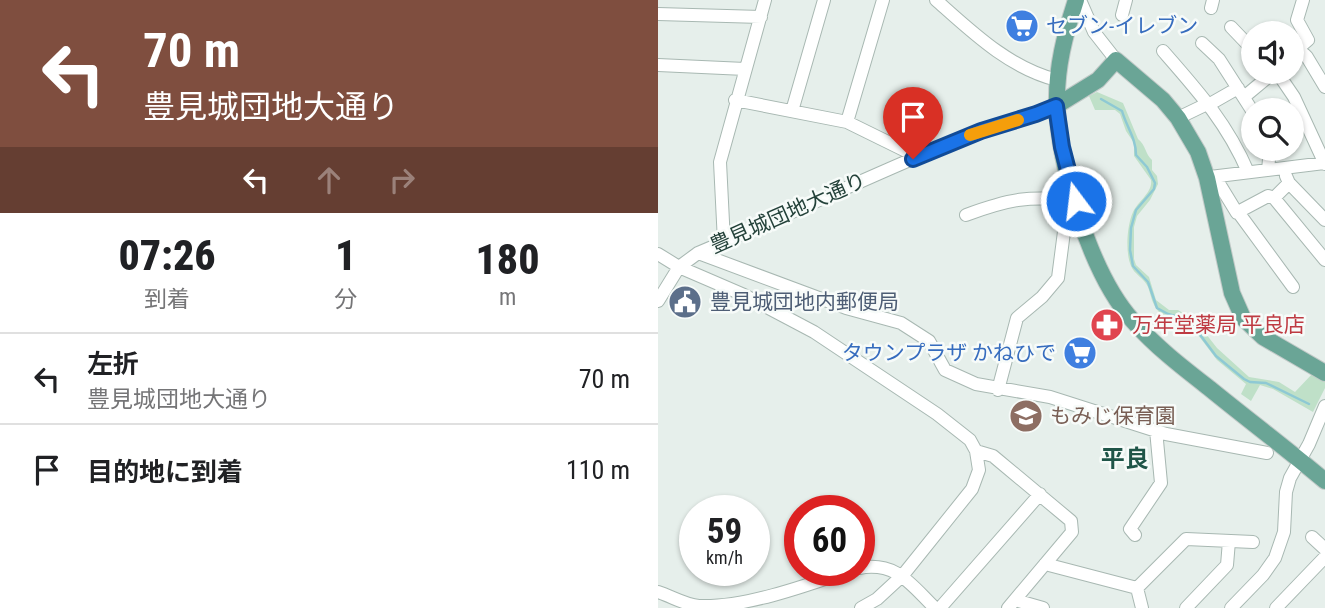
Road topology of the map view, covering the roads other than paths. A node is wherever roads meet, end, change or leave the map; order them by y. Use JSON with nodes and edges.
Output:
{"nodes":[{"id":1,"x":765,"y":0,"type":"edge"},
{"id":2,"x":824,"y":0,"type":"edge"},
{"id":3,"x":883,"y":0,"type":"edge"},
{"id":4,"x":936,"y":0,"type":"edge"},
{"id":5,"x":1078,"y":0,"type":"edge"},
{"id":6,"x":1126,"y":0,"type":"edge"},
{"id":7,"x":1303,"y":0,"type":"edge"},
{"id":8,"x":658,"y":13,"type":"edge"},
{"id":9,"x":1122,"y":15,"type":"dead end"},
{"id":10,"x":761,"y":17,"type":"junction"},
{"id":11,"x":1298,"y":21,"type":"edge"},
{"id":12,"x":1231,"y":27,"type":"dead end"},
{"id":13,"x":1241,"y":37,"type":"edge"},
{"id":14,"x":1202,"y":43,"type":"dead end"},
{"id":15,"x":1163,"y":51,"type":"dead end"},
{"id":16,"x":1304,"y":57,"type":"edge"},
{"id":17,"x":1116,"y":60,"type":"junction"},
{"id":18,"x":658,"y":65,"type":"edge"},
{"id":19,"x":745,"y":69,"type":"junction"},
{"id":20,"x":1057,"y":79,"type":"junction"},
{"id":21,"x":1255,"y":84,"type":"edge"},
{"id":22,"x":1285,"y":84,"type":"edge"},
{"id":23,"x":1325,"y":87,"type":"edge"},
{"id":24,"x":1241,"y":92,"type":"junction"},
{"id":25,"x":1245,"y":98,"type":"edge"},
{"id":26,"x":736,"y":100,"type":"junction"},
{"id":27,"x":1209,"y":103,"type":"junction"},
{"id":28,"x":1056,"y":106,"type":"junction"},
{"id":29,"x":792,"y":111,"type":"junction"},
{"id":30,"x":1178,"y":117,"type":"junction"},
{"id":31,"x":847,"y":122,"type":"junction"},
{"id":32,"x":913,"y":159,"type":"junction"},
{"id":33,"x":1269,"y":161,"type":"edge"},
{"id":34,"x":1325,"y":164,"type":"edge"},
{"id":35,"x":1285,"y":168,"type":"junction"},
{"id":36,"x":1268,"y":170,"type":"junction"},
{"id":37,"x":1248,"y":172,"type":"junction"},
{"id":38,"x":1211,"y":177,"type":"junction"},
{"id":39,"x":1289,"y":183,"type":"junction"},
{"id":40,"x":1274,"y":198,"type":"junction"},
{"id":41,"x":1078,"y":208,"type":"junction"},
{"id":42,"x":1238,"y":212,"type":"junction"},
{"id":43,"x":966,"y":215,"type":"dead end"},
{"id":44,"x":1325,"y":220,"type":"edge"},
{"id":45,"x":724,"y":242,"type":"junction"},
{"id":46,"x":698,"y":253,"type":"junction"},
{"id":47,"x":658,"y":254,"type":"edge"},
{"id":48,"x":1325,"y":260,"type":"edge"},
{"id":49,"x":679,"y":267,"type":"junction"},
{"id":50,"x":1293,"y":287,"type":"dead end"},
{"id":51,"x":658,"y":301,"type":"edge"},
{"id":52,"x":1323,"y":367,"type":"edge"},
{"id":53,"x":998,"y":390,"type":"junction"},
{"id":54,"x":1325,"y":406,"type":"edge"},
{"id":55,"x":1325,"y":426,"type":"edge"},
{"id":56,"x":1156,"y":430,"type":"junction"},
{"id":57,"x":1314,"y":449,"type":"dead end"},
{"id":58,"x":976,"y":451,"type":"junction"},
{"id":59,"x":1268,"y":453,"type":"dead end"},
{"id":60,"x":1298,"y":459,"type":"junction"},
{"id":61,"x":1325,"y":481,"type":"edge"},
{"id":62,"x":1040,"y":494,"type":"junction"},
{"id":63,"x":1135,"y":535,"type":"dead end"},
{"id":64,"x":1312,"y":537,"type":"dead end"},
{"id":65,"x":1228,"y":541,"type":"junction"},
{"id":66,"x":1253,"y":542,"type":"dead end"},
{"id":67,"x":1325,"y":549,"type":"edge"},
{"id":68,"x":1325,"y":557,"type":"edge"},
{"id":69,"x":1045,"y":564,"type":"junction"},
{"id":70,"x":875,"y":567,"type":"edge"},
{"id":71,"x":903,"y":575,"type":"junction"},
{"id":72,"x":804,"y":586,"type":"edge"},
{"id":73,"x":1137,"y":588,"type":"junction"},
{"id":74,"x":658,"y":592,"type":"edge"},
{"id":75,"x":1011,"y":604,"type":"edge"},
{"id":76,"x":862,"y":608,"type":"edge"},
{"id":77,"x":938,"y":608,"type":"edge"},
{"id":78,"x":1043,"y":608,"type":"edge"},
{"id":79,"x":1142,"y":608,"type":"edge"},
{"id":80,"x":1186,"y":608,"type":"edge"},
{"id":81,"x":1231,"y":608,"type":"edge"},
{"id":82,"x":1276,"y":608,"type":"edge"}],
"edges":[{"from":1,"to":10,"type":"street"},
{"from":2,"to":29,"type":"street"},
{"from":3,"to":31,"type":"street"},
{"from":4,"to":20,"type":"street"},
{"from":5,"to":17,"type":"street"},
{"from":5,"to":20,"type":"main road"},
{"from":6,"to":9,"type":"street"},
{"from":7,"to":11,"type":"street"},
{"from":8,"to":10,"type":"street"},
{"from":10,"to":19,"type":"street"},
{"from":12,"to":13,"type":"street"},
{"from":14,"to":24,"type":"street"},
{"from":15,"to":27,"type":"street"},
{"from":16,"to":23,"type":"street"},
{"from":17,"to":28,"type":"main road"},
{"from":17,"to":30,"type":"main road"},
{"from":18,"to":19,"type":"street"},
{"from":19,"to":26,"type":"street"},
{"from":20,"to":28,"type":"main road"},
{"from":21,"to":24,"type":"street"},
{"from":22,"to":34,"type":"street"},
{"from":24,"to":25,"type":"street"},
{"from":24,"to":27,"type":"street"},
{"from":26,"to":29,"type":"street"},
{"from":26,"to":45,"type":"street"},
{"from":27,"to":30,"type":"street"},
{"from":27,"to":37,"type":"street"},
{"from":28,"to":32,"type":"street","name":"豊見城団地大通り"},
{"from":28,"to":41,"type":"main road"},
{"from":29,"to":31,"type":"street"},
{"from":30,"to":38,"type":"main road"},
{"from":31,"to":32,"type":"street"},
{"from":32,"to":45,"type":"street","name":"豊見城団地大通り"},
{"from":33,"to":36,"type":"street"},
{"from":34,"to":35,"type":"street"},
{"from":35,"to":36,"type":"street"},
{"from":35,"to":39,"type":"street"},
{"from":36,"to":37,"type":"street"},
{"from":37,"to":38,"type":"street"},
{"from":38,"to":42,"type":"street"},
{"from":38,"to":52,"type":"main road"},
{"from":39,"to":40,"type":"street"},
{"from":39,"to":44,"type":"street"},
{"from":40,"to":42,"type":"street"},
{"from":40,"to":48,"type":"street"},
{"from":41,"to":43,"type":"street"},
{"from":41,"to":53,"type":"street"},
{"from":41,"to":60,"type":"main road"},
{"from":42,"to":50,"type":"street"},
{"from":45,"to":46,"type":"street","name":"豊見城団地大通り"},
{"from":46,"to":49,"type":"street","name":"豊見城団地大通り"},
{"from":46,"to":53,"type":"street"},
{"from":47,"to":49,"type":"street"},
{"from":49,"to":51,"type":"street"},
{"from":49,"to":58,"type":"street"},
{"from":53,"to":56,"type":"street"},
{"from":54,"to":60,"type":"street"},
{"from":55,"to":57,"type":"street"},
{"from":56,"to":59,"type":"street"},
{"from":56,"to":63,"type":"street"},
{"from":58,"to":62,"type":"street"},
{"from":58,"to":71,"type":"street"},
{"from":60,"to":61,"type":"main road"},
{"from":60,"to":81,"type":"street"},
{"from":62,"to":69,"type":"street"},
{"from":62,"to":77,"type":"street"},
{"from":64,"to":67,"type":"street"},
{"from":65,"to":66,"type":"street"},
{"from":65,"to":73,"type":"street"},
{"from":65,"to":80,"type":"street"},
{"from":68,"to":82,"type":"street"},
{"from":69,"to":73,"type":"street"},
{"from":69,"to":75,"type":"street"},
{"from":70,"to":71,"type":"street"},
{"from":71,"to":76,"type":"street"},
{"from":71,"to":77,"type":"street"},
{"from":72,"to":74,"type":"street"},
{"from":73,"to":79,"type":"street"},
{"from":75,"to":78,"type":"street"}]}
